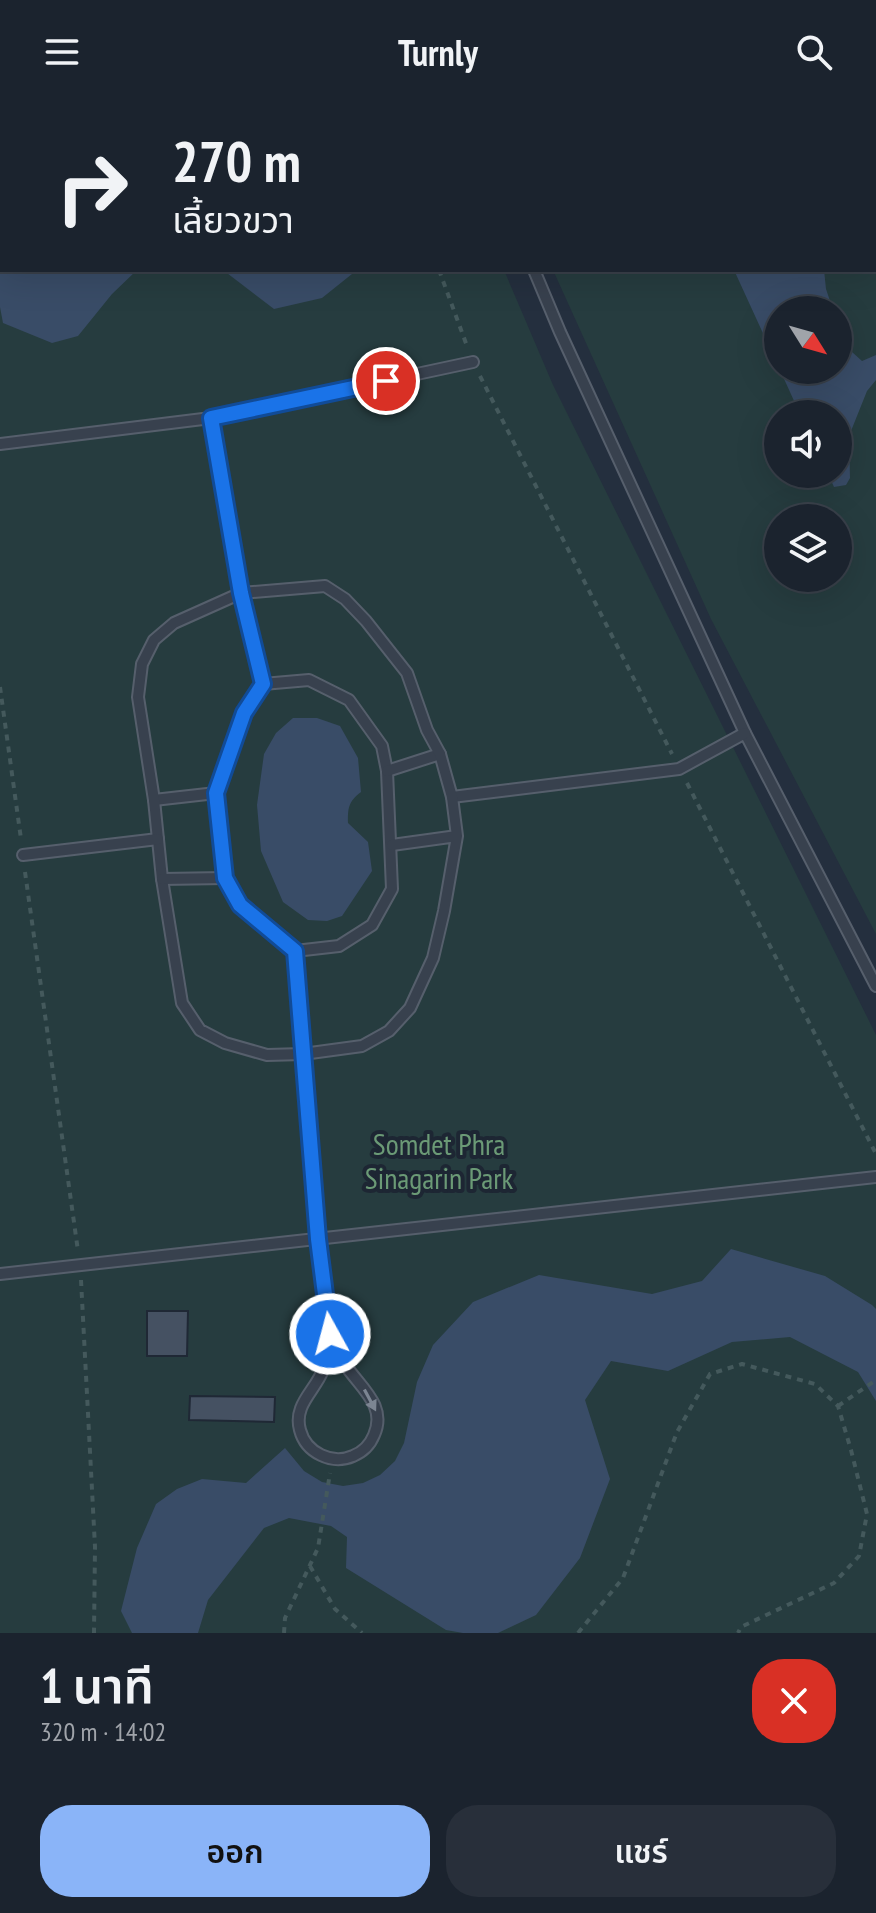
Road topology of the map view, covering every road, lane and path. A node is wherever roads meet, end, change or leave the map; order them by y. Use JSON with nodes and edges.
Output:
{"nodes":[{"id":1,"x":440,"y":272,"type":"edge"},
{"id":2,"x":535,"y":272,"type":"edge"},
{"id":3,"x":473,"y":362,"type":"junction"},
{"id":4,"x":211,"y":418,"type":"junction"},
{"id":5,"x":0,"y":444,"type":"edge"},
{"id":6,"x":241,"y":593,"type":"junction"},
{"id":7,"x":263,"y":684,"type":"junction"},
{"id":8,"x":0,"y":687,"type":"edge"},
{"id":9,"x":745,"y":733,"type":"junction"},
{"id":10,"x":440,"y":754,"type":"junction"},
{"id":11,"x":679,"y":769,"type":"junction"},
{"id":12,"x":387,"y":771,"type":"junction"},
{"id":13,"x":216,"y":793,"type":"junction"},
{"id":14,"x":452,"y":797,"type":"junction"},
{"id":15,"x":154,"y":800,"type":"junction"},
{"id":16,"x":457,"y":836,"type":"junction"},
{"id":17,"x":158,"y":839,"type":"junction"},
{"id":18,"x":392,"y":845,"type":"junction"},
{"id":19,"x":23,"y":855,"type":"junction"},
{"id":20,"x":225,"y":878,"type":"junction"},
{"id":21,"x":162,"y":879,"type":"junction"},
{"id":22,"x":295,"y":951,"type":"junction"},
{"id":23,"x":876,"y":986,"type":"edge"},
{"id":24,"x":303,"y":1054,"type":"junction"},
{"id":25,"x":876,"y":1154,"type":"edge"},
{"id":26,"x":876,"y":1177,"type":"edge"},
{"id":27,"x":318,"y":1239,"type":"junction"},
{"id":28,"x":80,"y":1265,"type":"junction"},
{"id":29,"x":0,"y":1274,"type":"edge"},
{"id":30,"x":330,"y":1334,"type":"junction"},
{"id":31,"x":876,"y":1380,"type":"edge"},
{"id":32,"x":838,"y":1406,"type":"junction"},
{"id":33,"x":328,"y":1483,"type":"dead end"},
{"id":34,"x":310,"y":1566,"type":"junction"},
{"id":35,"x":94,"y":1633,"type":"edge"},
{"id":36,"x":284,"y":1633,"type":"edge"},
{"id":37,"x":362,"y":1633,"type":"edge"},
{"id":38,"x":578,"y":1633,"type":"edge"},
{"id":39,"x":738,"y":1633,"type":"edge"}],
"edges":[{"from":1,"to":3,"type":"path"},
{"from":2,"to":9,"type":"lane"},
{"from":3,"to":4,"type":"lane"},
{"from":3,"to":11,"type":"path"},
{"from":4,"to":5,"type":"lane"},
{"from":4,"to":6,"type":"lane"},
{"from":6,"to":7,"type":"lane"},
{"from":6,"to":10,"type":"lane"},
{"from":6,"to":15,"type":"lane"},
{"from":7,"to":12,"type":"lane"},
{"from":7,"to":13,"type":"lane"},
{"from":8,"to":19,"type":"path"},
{"from":9,"to":11,"type":"lane"},
{"from":9,"to":23,"type":"lane"},
{"from":10,"to":12,"type":"lane"},
{"from":10,"to":14,"type":"lane"},
{"from":11,"to":14,"type":"lane"},
{"from":11,"to":25,"type":"path"},
{"from":12,"to":18,"type":"lane"},
{"from":13,"to":15,"type":"lane"},
{"from":13,"to":20,"type":"lane"},
{"from":14,"to":16,"type":"lane"},
{"from":15,"to":17,"type":"lane"},
{"from":16,"to":18,"type":"lane"},
{"from":16,"to":24,"type":"lane"},
{"from":17,"to":19,"type":"lane"},
{"from":17,"to":21,"type":"lane"},
{"from":18,"to":22,"type":"lane"},
{"from":19,"to":28,"type":"path"},
{"from":20,"to":21,"type":"lane"},
{"from":20,"to":22,"type":"lane"},
{"from":21,"to":24,"type":"lane"},
{"from":22,"to":24,"type":"lane"},
{"from":24,"to":27,"type":"lane"},
{"from":26,"to":27,"type":"lane"},
{"from":27,"to":28,"type":"lane"},
{"from":27,"to":30,"type":"lane"},
{"from":28,"to":29,"type":"lane"},
{"from":28,"to":35,"type":"path"},
{"from":30,"to":30,"type":"lane","one_way":true},
{"from":31,"to":32,"type":"path"},
{"from":32,"to":38,"type":"path"},
{"from":32,"to":39,"type":"path"},
{"from":33,"to":34,"type":"path"},
{"from":34,"to":36,"type":"path"},
{"from":34,"to":37,"type":"path"}]}
